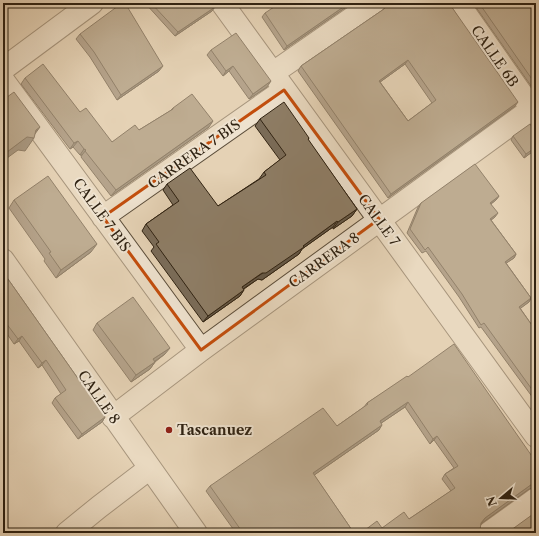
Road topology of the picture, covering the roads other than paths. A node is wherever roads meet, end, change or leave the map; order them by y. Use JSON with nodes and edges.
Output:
{"nodes":[{"id":1,"x":92,"y":3,"type":"edge"},
{"id":2,"x":222,"y":3,"type":"edge"},
{"id":3,"x":374,"y":3,"type":"edge"},
{"id":4,"x":458,"y":3,"type":"edge"},
{"id":5,"x":3,"y":69,"type":"edge"},
{"id":6,"x":3,"y":80,"type":"edge"},
{"id":7,"x":279,"y":81,"type":"junction"},
{"id":8,"x":534,"y":107,"type":"edge"},
{"id":9,"x":103,"y":217,"type":"junction"},
{"id":10,"x":379,"y":219,"type":"junction"},
{"id":11,"x":3,"y":260,"type":"edge"},
{"id":12,"x":201,"y":350,"type":"junction"},
{"id":13,"x":113,"y":417,"type":"junction"},
{"id":14,"x":536,"y":436,"type":"edge"},
{"id":15,"x":150,"y":468,"type":"junction"},
{"id":16,"x":536,"y":499,"type":"edge"},
{"id":17,"x":67,"y":533,"type":"edge"},
{"id":18,"x":196,"y":533,"type":"edge"},
{"id":19,"x":489,"y":533,"type":"edge"}],
"edges":[{"from":1,"to":5,"type":"street"},
{"from":2,"to":7,"type":"street","name":"CALLE 7"},
{"from":3,"to":7,"type":"street","name":"CARRERA 7 BIS"},
{"from":4,"to":8,"type":"street","name":"CALLE 6B"},
{"from":6,"to":9,"type":"street","name":"CALLE 7 BIS"},
{"from":7,"to":9,"type":"street","name":"CARRERA 7 BIS"},
{"from":7,"to":10,"type":"street","name":"CALLE 7"},
{"from":8,"to":10,"type":"street","name":"CARRERA 8"},
{"from":9,"to":12,"type":"street","name":"CALLE 7 BIS"},
{"from":10,"to":12,"type":"street","name":"CARRERA 8"},
{"from":10,"to":14,"type":"street","name":"CALLE 7"},
{"from":11,"to":13,"type":"street","name":"CALLE 8"},
{"from":12,"to":13,"type":"street","name":"CARRERA 8"},
{"from":13,"to":15,"type":"street","name":"CALLE 8"},
{"from":15,"to":17,"type":"street"},
{"from":15,"to":18,"type":"street","name":"CALLE 8"},
{"from":16,"to":19,"type":"street"}]}
